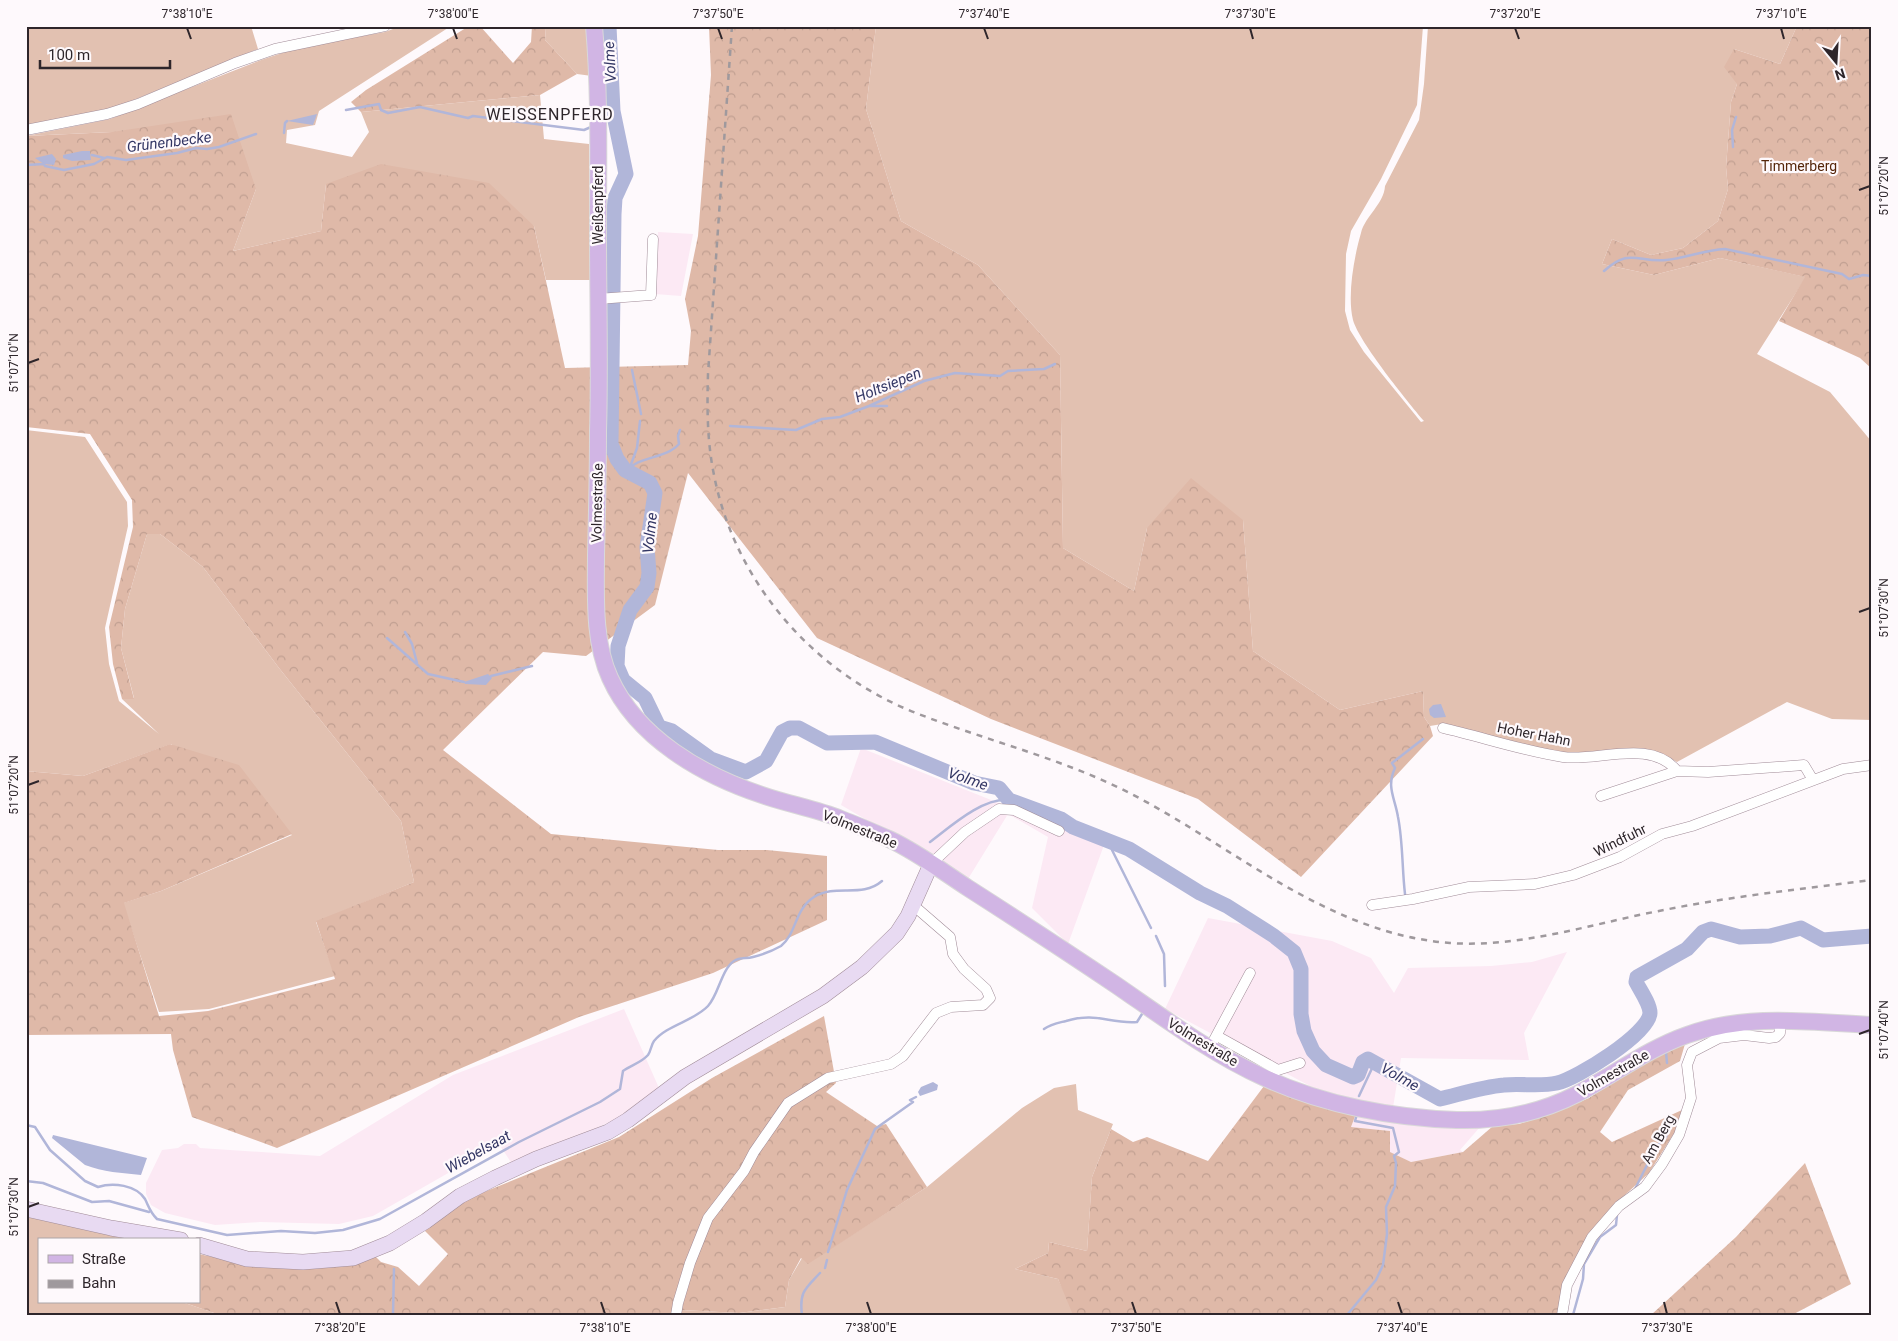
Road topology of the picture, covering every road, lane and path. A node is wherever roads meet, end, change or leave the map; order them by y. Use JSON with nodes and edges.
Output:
{"nodes":[{"id":1,"x":385,"y":26,"type":"edge"},
{"id":2,"x":594,"y":26,"type":"edge"},
{"id":3,"x":26,"y":130,"type":"edge"},
{"id":4,"x":653,"y":239,"type":"dead end"},
{"id":5,"x":602,"y":299,"type":"junction"},
{"id":6,"x":600,"y":360,"type":"joint"},
{"id":7,"x":1443,"y":728,"type":"dead end"},
{"id":8,"x":1872,"y":765,"type":"edge"},
{"id":9,"x":1676,"y":771,"type":"junction"},
{"id":10,"x":1814,"y":780,"type":"junction"},
{"id":11,"x":1600,"y":796,"type":"dead end"},
{"id":12,"x":1059,"y":831,"type":"dead end"},
{"id":13,"x":931,"y":864,"type":"junction"},
{"id":14,"x":913,"y":905,"type":"junction"},
{"id":15,"x":1372,"y":905,"type":"dead end"},
{"id":16,"x":1250,"y":973,"type":"dead end"},
{"id":17,"x":1780,"y":1021,"type":"junction"},
{"id":18,"x":1872,"y":1025,"type":"edge"},
{"id":19,"x":1213,"y":1041,"type":"junction"},
{"id":20,"x":1300,"y":1063,"type":"dead end"},
{"id":21,"x":26,"y":1208,"type":"edge"},
{"id":22,"x":169,"y":1238,"type":"edge"},
{"id":23,"x":200,"y":1245,"type":"edge"},
{"id":24,"x":676,"y":1315,"type":"edge"},
{"id":25,"x":1562,"y":1315,"type":"edge"}],
"edges":[{"from":1,"to":3,"type":"street"},
{"from":2,"to":5,"type":"main road","name":"Weißenpferd"},
{"from":4,"to":5,"type":"street"},
{"from":5,"to":6,"type":"main road","name":"Weißenpferd"},
{"from":6,"to":13,"type":"main road","name":"Volmestraße"},
{"from":7,"to":9,"type":"street","name":"Hoher Hahn"},
{"from":8,"to":10,"type":"street","name":"Windfuhr"},
{"from":9,"to":10,"type":"street"},
{"from":9,"to":11,"type":"street"},
{"from":10,"to":15,"type":"street","name":"Windfuhr"},
{"from":12,"to":13,"type":"street"},
{"from":13,"to":14,"type":"main road"},
{"from":13,"to":19,"type":"main road","name":"Volmestraße"},
{"from":14,"to":23,"type":"main road"},
{"from":14,"to":24,"type":"street"},
{"from":16,"to":19,"type":"street"},
{"from":17,"to":18,"type":"main road","name":"Volmestraße"},
{"from":17,"to":19,"type":"main road","name":"Volmestraße"},
{"from":17,"to":25,"type":"street","name":"Am Berg"},
{"from":19,"to":20,"type":"street"},
{"from":21,"to":22,"type":"main road"}]}
